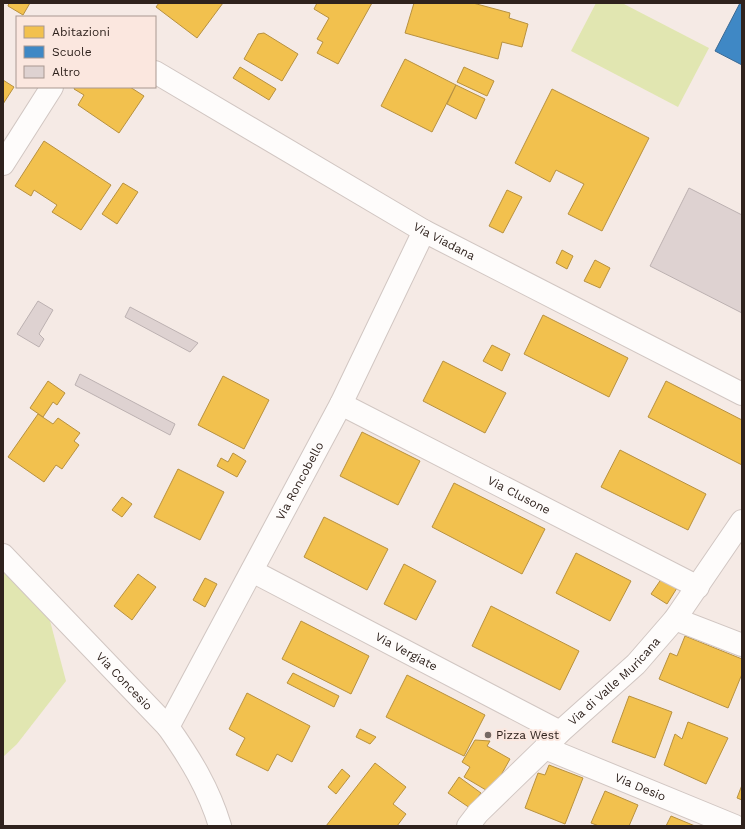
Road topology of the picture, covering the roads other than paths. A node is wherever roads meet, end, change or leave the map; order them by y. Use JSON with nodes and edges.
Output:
{"nodes":[{"id":1,"x":156,"y":73,"type":"edge"},
{"id":2,"x":51,"y":88,"type":"edge"},
{"id":3,"x":3,"y":164,"type":"edge"},
{"id":4,"x":424,"y":231,"type":"junction"},
{"id":5,"x":742,"y":394,"type":"edge"},
{"id":6,"x":341,"y":404,"type":"junction"},
{"id":7,"x":742,"y":522,"type":"edge"},
{"id":8,"x":3,"y":554,"type":"edge"},
{"id":9,"x":252,"y":571,"type":"junction"},
{"id":10,"x":698,"y":587,"type":"junction"},
{"id":11,"x":675,"y":619,"type":"junction"},
{"id":12,"x":742,"y":644,"type":"edge"},
{"id":13,"x":168,"y":727,"type":"junction"},
{"id":14,"x":560,"y":732,"type":"junction"},
{"id":15,"x":545,"y":748,"type":"junction"},
{"id":16,"x":220,"y":826,"type":"edge"},
{"id":17,"x":468,"y":826,"type":"edge"},
{"id":18,"x":735,"y":826,"type":"edge"}],
"edges":[{"from":1,"to":4,"type":"street","name":"Via Viadana"},
{"from":2,"to":3,"type":"street"},
{"from":4,"to":5,"type":"street","name":"Via Viadana"},
{"from":4,"to":6,"type":"street","name":"Via Roncobello"},
{"from":6,"to":9,"type":"street","name":"Via Roncobello"},
{"from":6,"to":10,"type":"street","name":"Via Clusone"},
{"from":7,"to":10,"type":"street","name":"Via di Valle Muricana"},
{"from":8,"to":13,"type":"street","name":"Via Concesio"},
{"from":9,"to":13,"type":"street","name":"Via Roncobello"},
{"from":9,"to":14,"type":"street","name":"Via Vergiate"},
{"from":10,"to":11,"type":"street","name":"Via di Valle Muricana"},
{"from":11,"to":12,"type":"street"},
{"from":11,"to":14,"type":"street","name":"Via di Valle Muricana"},
{"from":13,"to":16,"type":"street","name":"Via Concesio"},
{"from":14,"to":15,"type":"street","name":"Via di Valle Muricana"},
{"from":15,"to":17,"type":"street","name":"Via di Valle Muricana"},
{"from":15,"to":18,"type":"street","name":"Via Desio"}]}
